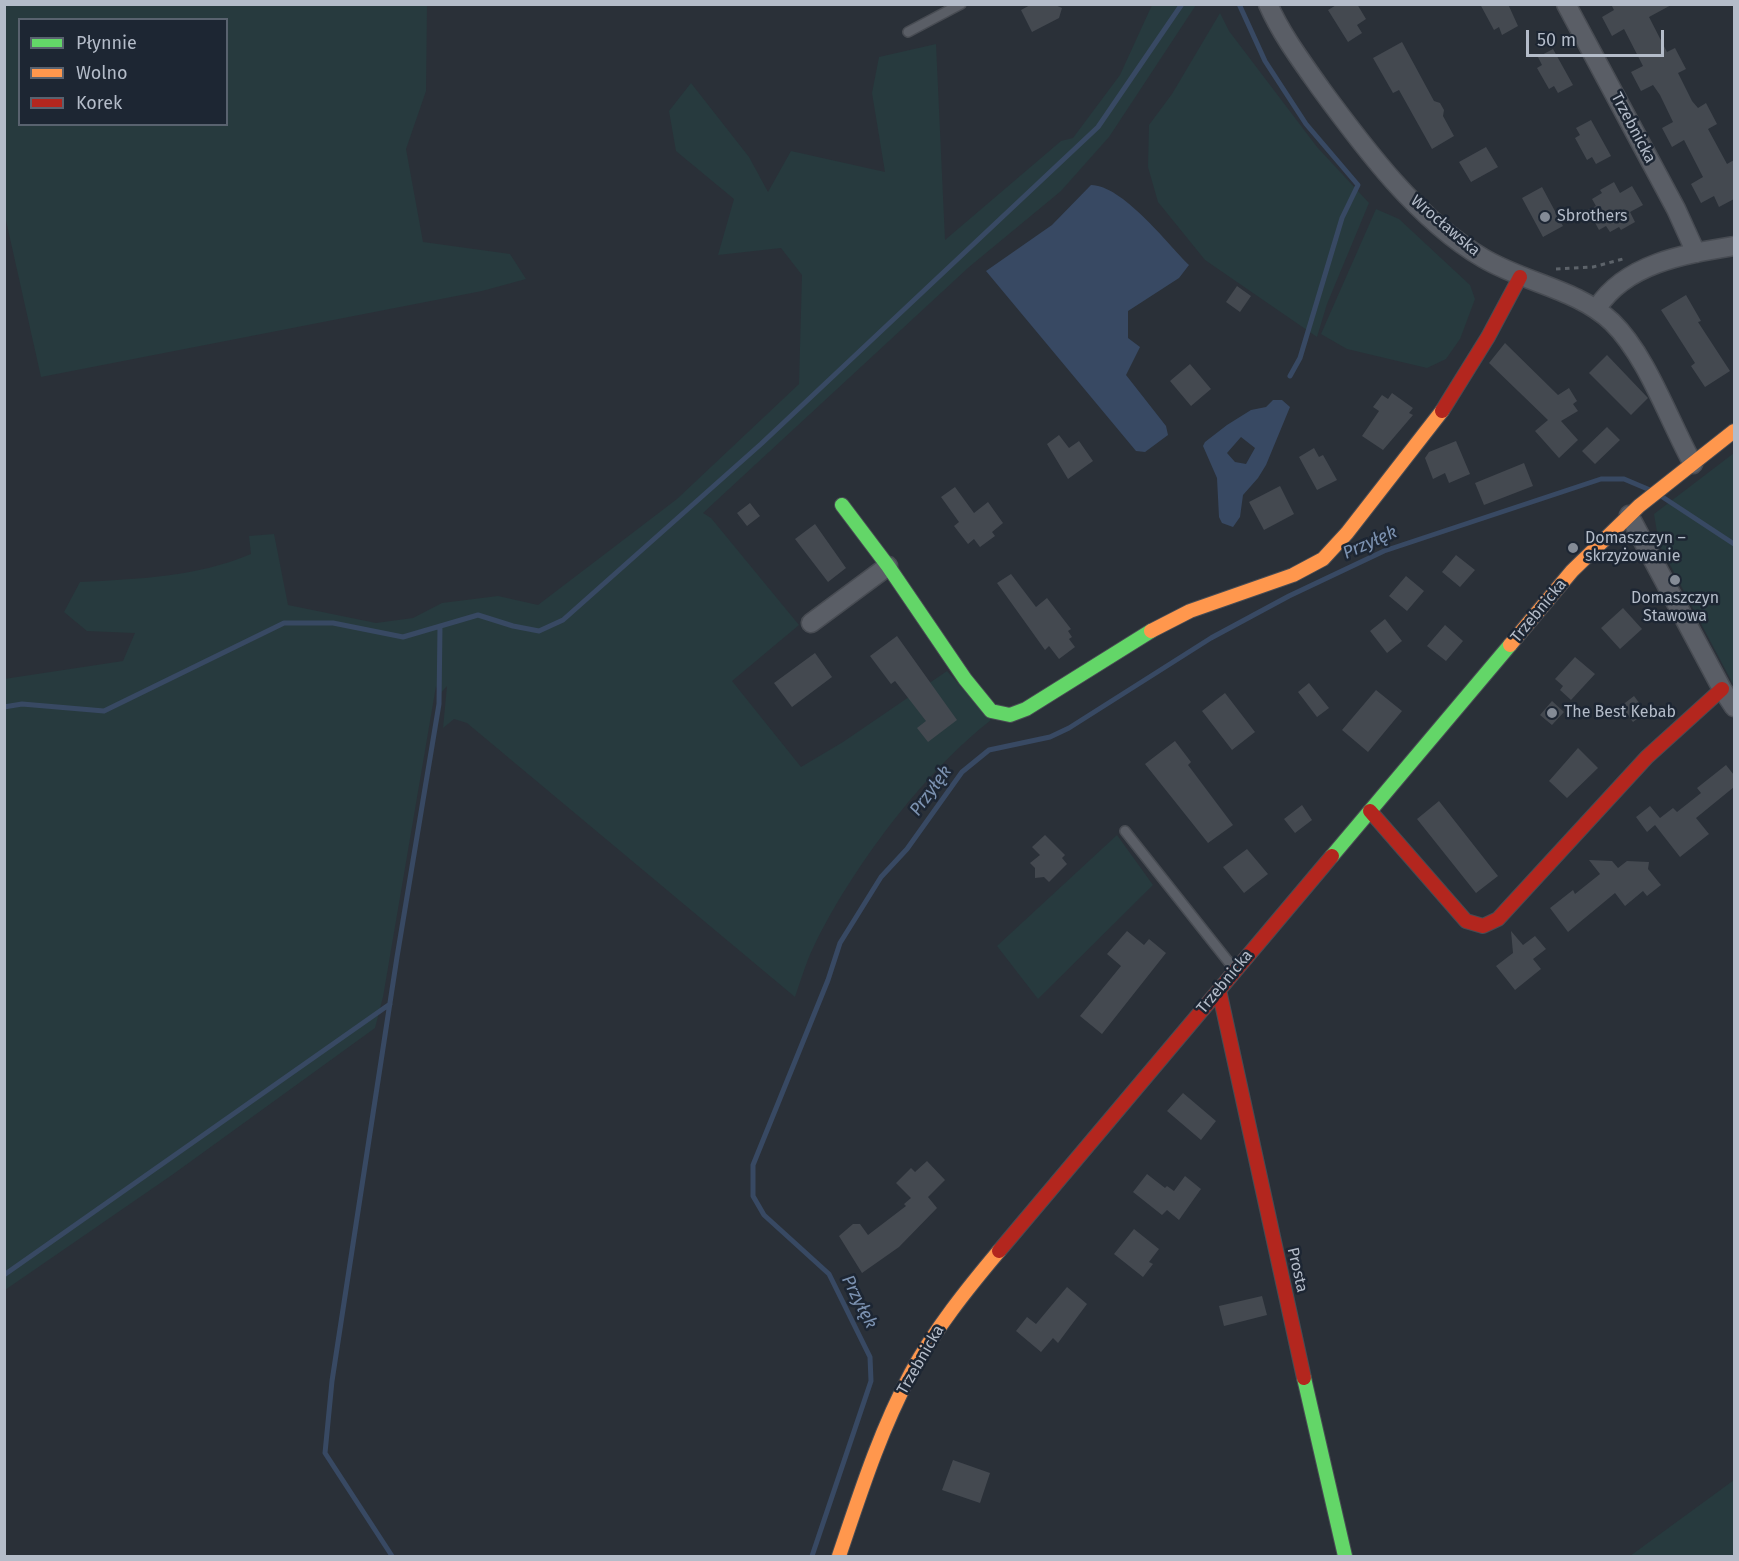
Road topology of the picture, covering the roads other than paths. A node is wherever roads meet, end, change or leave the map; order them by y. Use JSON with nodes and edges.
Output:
{"nodes":[{"id":1,"x":961,"y":4,"type":"edge"},
{"id":2,"x":1268,"y":4,"type":"edge"},
{"id":3,"x":1566,"y":4,"type":"edge"},
{"id":4,"x":908,"y":32,"type":"dead end"},
{"id":5,"x":1734,"y":246,"type":"edge"},
{"id":6,"x":1696,"y":253,"type":"junction"},
{"id":7,"x":1520,"y":277,"type":"junction"},
{"id":8,"x":1597,"y":308,"type":"junction"},
{"id":9,"x":1734,"y":431,"type":"edge"},
{"id":10,"x":1692,"y":464,"type":"junction"},
{"id":11,"x":842,"y":505,"type":"dead end"},
{"id":12,"x":1634,"y":510,"type":"junction"},
{"id":13,"x":888,"y":566,"type":"junction"},
{"id":14,"x":811,"y":622,"type":"dead end"},
{"id":15,"x":1722,"y":689,"type":"junction"},
{"id":16,"x":1734,"y":707,"type":"edge"},
{"id":17,"x":1370,"y":812,"type":"junction"},
{"id":18,"x":1125,"y":831,"type":"dead end"},
{"id":19,"x":1235,"y":970,"type":"junction"},
{"id":20,"x":1219,"y":990,"type":"junction"},
{"id":21,"x":839,"y":1557,"type":"edge"},
{"id":22,"x":1345,"y":1557,"type":"edge"}],
"edges":[{"from":1,"to":4,"type":"lane"},
{"from":2,"to":7,"type":"street","name":"Wrocławska"},
{"from":3,"to":6,"type":"street","name":"Trzebnicka"},
{"from":5,"to":6,"type":"street"},
{"from":6,"to":8,"type":"street"},
{"from":7,"to":8,"type":"street","name":"Wrocławska"},
{"from":7,"to":13,"type":"street"},
{"from":8,"to":10,"type":"street","name":"Wrocławska"},
{"from":9,"to":10,"type":"street","name":"Trzebnicka"},
{"from":10,"to":12,"type":"street","name":"Trzebnicka"},
{"from":11,"to":13,"type":"street"},
{"from":12,"to":15,"type":"street"},
{"from":12,"to":17,"type":"street","name":"Trzebnicka"},
{"from":13,"to":14,"type":"street"},
{"from":15,"to":16,"type":"street"},
{"from":15,"to":17,"type":"street"},
{"from":17,"to":19,"type":"street","name":"Trzebnicka"},
{"from":18,"to":19,"type":"lane"},
{"from":19,"to":20,"type":"street","name":"Trzebnicka"},
{"from":20,"to":21,"type":"street","name":"Trzebnicka"},
{"from":20,"to":22,"type":"street","name":"Prosta"}]}
